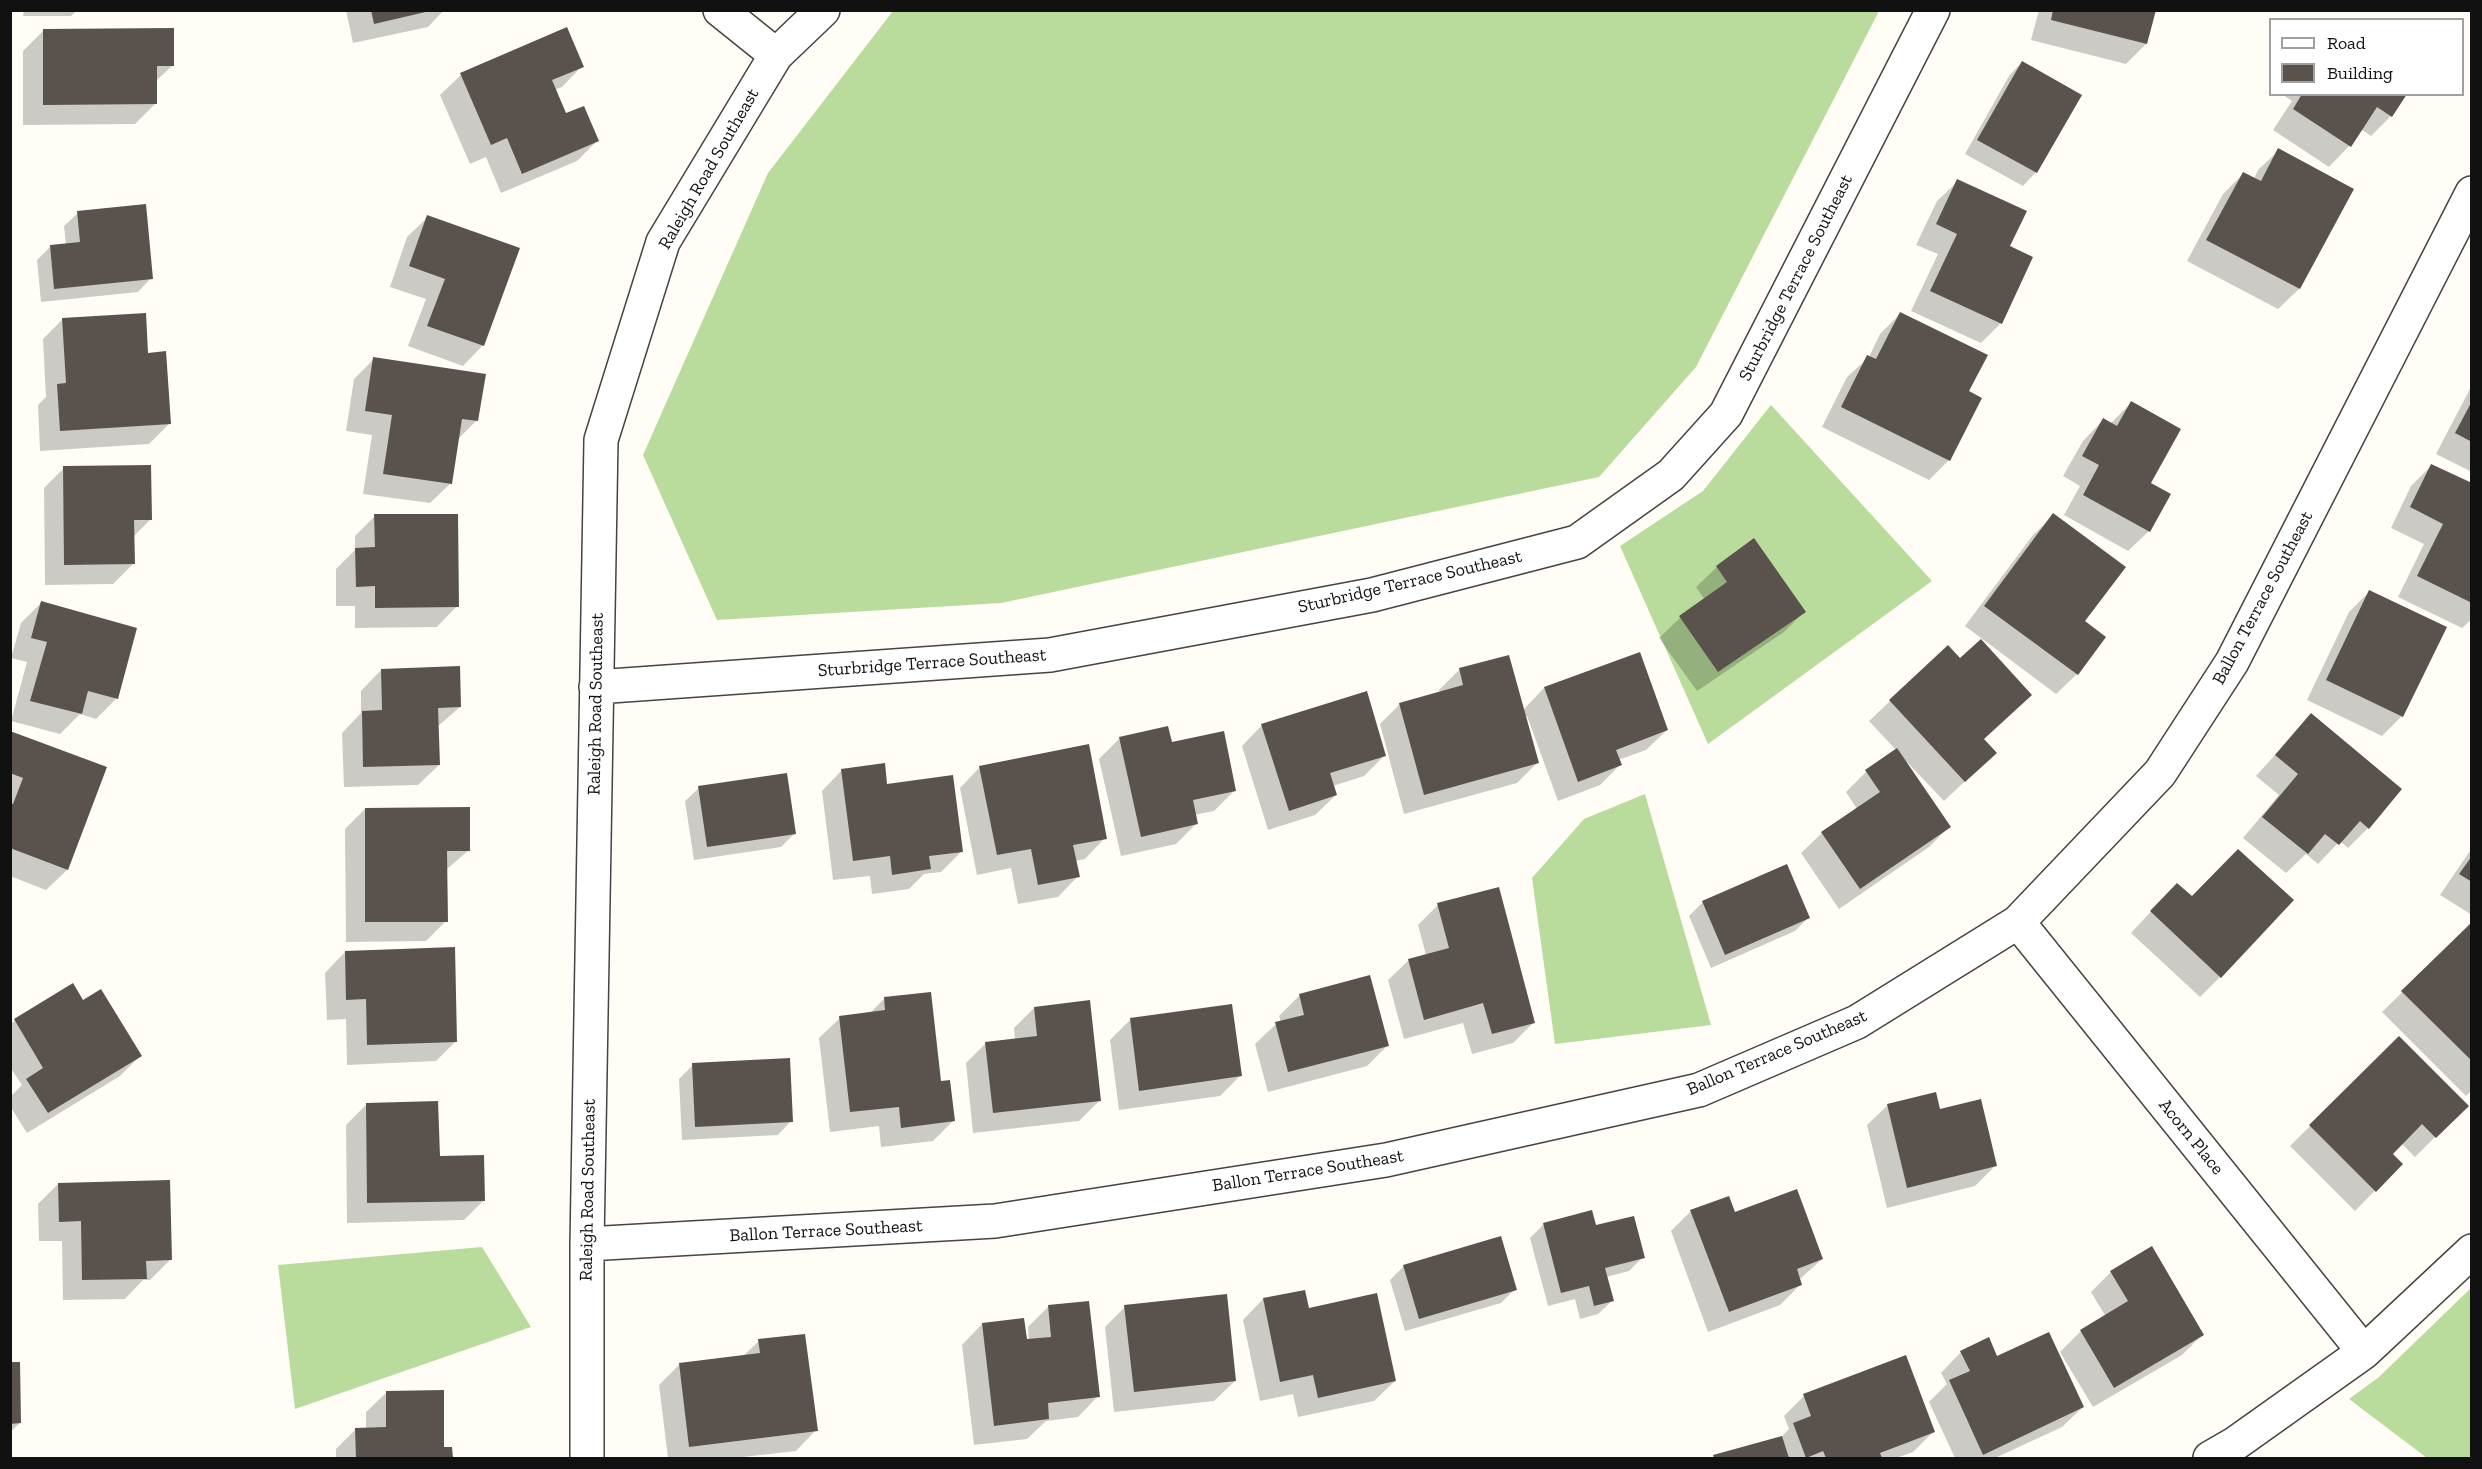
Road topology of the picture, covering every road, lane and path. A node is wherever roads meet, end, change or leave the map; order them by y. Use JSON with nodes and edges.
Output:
{"nodes":[{"id":1,"x":720,"y":10,"type":"edge"},
{"id":2,"x":824,"y":10,"type":"edge"},
{"id":3,"x":1933,"y":10,"type":"edge"},
{"id":4,"x":776,"y":55,"type":"junction"},
{"id":5,"x":2472,"y":193,"type":"edge"},
{"id":6,"x":596,"y":687,"type":"junction"},
{"id":7,"x":2018,"y":922,"type":"junction"},
{"id":8,"x":587,"y":1244,"type":"junction"},
{"id":9,"x":2472,"y":1251,"type":"edge"},
{"id":10,"x":2364,"y":1352,"type":"junction"},
{"id":11,"x":587,"y":1458,"type":"edge"},
{"id":12,"x":2210,"y":1458,"type":"edge"}],
"edges":[{"from":1,"to":4,"type":"street"},
{"from":2,"to":4,"type":"street","name":"Raleigh Road Southeast"},
{"from":3,"to":6,"type":"street","name":"Sturbridge Terrace Southeast"},
{"from":4,"to":6,"type":"street","name":"Raleigh Road Southeast"},
{"from":5,"to":7,"type":"street","name":"Ballon Terrace Southeast"},
{"from":6,"to":8,"type":"street","name":"Raleigh Road Southeast"},
{"from":7,"to":8,"type":"street","name":"Ballon Terrace Southeast"},
{"from":7,"to":10,"type":"street","name":"Acorn Place"},
{"from":8,"to":11,"type":"street","name":"Raleigh Road Southeast"},
{"from":9,"to":10,"type":"street"},
{"from":10,"to":12,"type":"street"}]}
